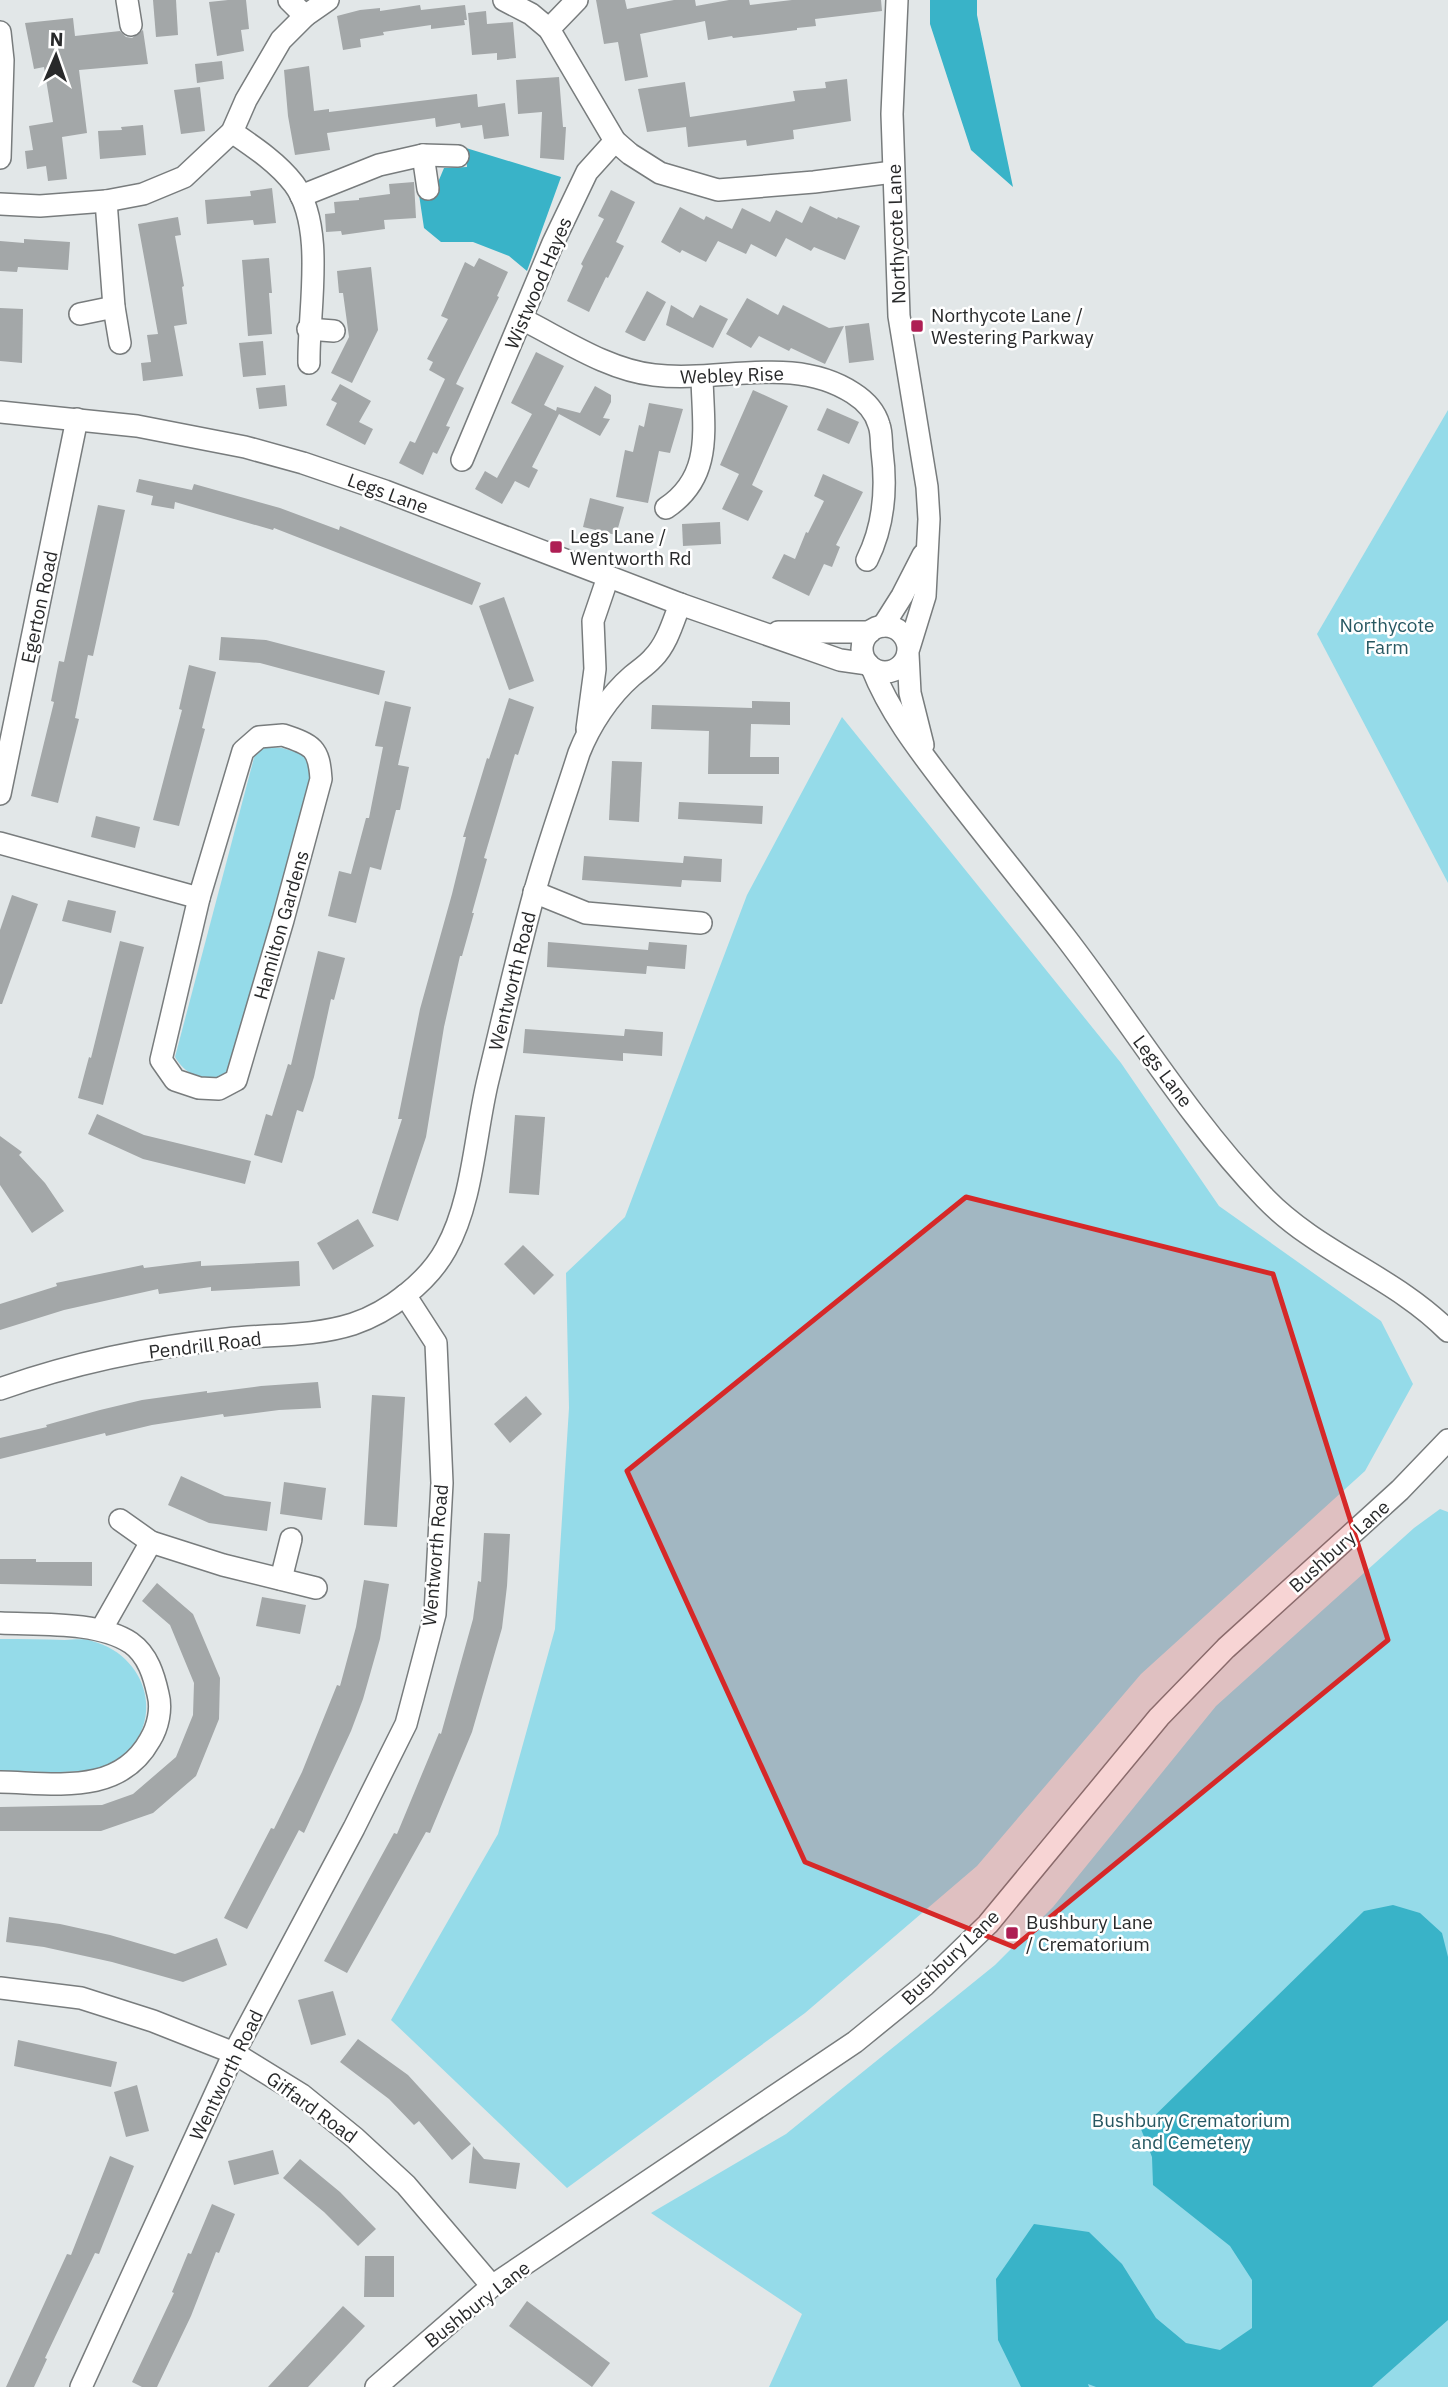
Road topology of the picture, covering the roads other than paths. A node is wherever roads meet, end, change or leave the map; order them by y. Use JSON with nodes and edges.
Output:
{"nodes":[{"id":1,"x":127,"y":0,"type":"edge"},
{"id":2,"x":289,"y":0,"type":"edge"},
{"id":3,"x":328,"y":0,"type":"edge"},
{"id":4,"x":504,"y":0,"type":"edge"},
{"id":5,"x":578,"y":0,"type":"edge"},
{"id":6,"x":897,"y":0,"type":"edge"},
{"id":7,"x":304,"y":16,"type":"junction"},
{"id":8,"x":131,"y":25,"type":"dead end"},
{"id":9,"x":549,"y":29,"type":"junction"},
{"id":10,"x":0,"y":32,"type":"edge"},
{"id":11,"x":232,"y":132,"type":"junction"},
{"id":12,"x":615,"y":141,"type":"junction"},
{"id":13,"x":423,"y":155,"type":"junction"},
{"id":14,"x":458,"y":156,"type":"dead end"},
{"id":15,"x":0,"y":158,"type":"edge"},
{"id":16,"x":893,"y":172,"type":"junction"},
{"id":17,"x":428,"y":189,"type":"dead end"},
{"id":18,"x":301,"y":196,"type":"junction"},
{"id":19,"x":106,"y":201,"type":"junction"},
{"id":20,"x":0,"y":204,"type":"edge"},
{"id":21,"x":114,"y":307,"type":"junction"},
{"id":22,"x":80,"y":314,"type":"dead end"},
{"id":23,"x":522,"y":319,"type":"junction"},
{"id":24,"x":308,"y":330,"type":"junction"},
{"id":25,"x":334,"y":331,"type":"dead end"},
{"id":26,"x":120,"y":343,"type":"dead end"},
{"id":27,"x":309,"y":363,"type":"dead end"},
{"id":28,"x":702,"y":377,"type":"junction"},
{"id":29,"x":0,"y":412,"type":"edge"},
{"id":30,"x":77,"y":419,"type":"junction"},
{"id":31,"x":463,"y":460,"type":"dead end"},
{"id":32,"x":666,"y":508,"type":"dead end"},
{"id":33,"x":926,"y":549,"type":"junction"},
{"id":34,"x":867,"y":560,"type":"dead end"},
{"id":35,"x":608,"y":577,"type":"junction"},
{"id":36,"x":680,"y":604,"type":"junction"},
{"id":37,"x":876,"y":629,"type":"junction"},
{"id":38,"x":762,"y":632,"type":"junction"},
{"id":39,"x":908,"y":651,"type":"junction"},
{"id":40,"x":870,"y":666,"type":"junction"},
{"id":41,"x":587,"y":734,"type":"junction"},
{"id":42,"x":927,"y":761,"type":"junction"},
{"id":43,"x":0,"y":794,"type":"edge"},
{"id":44,"x":0,"y":843,"type":"edge"},
{"id":45,"x":534,"y":892,"type":"junction"},
{"id":46,"x":199,"y":898,"type":"junction"},
{"id":47,"x":701,"y":923,"type":"dead end"},
{"id":48,"x":405,"y":1295,"type":"junction"},
{"id":49,"x":1448,"y":1331,"type":"edge"},
{"id":50,"x":0,"y":1389,"type":"edge"},
{"id":51,"x":1448,"y":1440,"type":"edge"},
{"id":52,"x":120,"y":1520,"type":"dead end"},
{"id":53,"x":291,"y":1539,"type":"dead end"},
{"id":54,"x":150,"y":1542,"type":"junction"},
{"id":55,"x":281,"y":1579,"type":"junction"},
{"id":56,"x":316,"y":1588,"type":"dead end"},
{"id":57,"x":0,"y":1623,"type":"edge"},
{"id":58,"x":101,"y":1630,"type":"junction"},
{"id":59,"x":0,"y":1782,"type":"edge"},
{"id":60,"x":0,"y":1988,"type":"edge"},
{"id":61,"x":234,"y":2053,"type":"junction"},
{"id":62,"x":492,"y":2286,"type":"junction"},
{"id":63,"x":81,"y":2387,"type":"edge"},
{"id":64,"x":376,"y":2387,"type":"edge"}],
"edges":[{"from":1,"to":8,"type":"street"},
{"from":2,"to":7,"type":"street"},
{"from":3,"to":7,"type":"street"},
{"from":4,"to":9,"type":"street"},
{"from":5,"to":9,"type":"street"},
{"from":6,"to":16,"type":"street","name":"Northycote Lane"},
{"from":7,"to":11,"type":"street"},
{"from":9,"to":12,"type":"street"},
{"from":10,"to":15,"type":"street"},
{"from":11,"to":18,"type":"street"},
{"from":11,"to":19,"type":"street"},
{"from":12,"to":16,"type":"street"},
{"from":12,"to":23,"type":"street","name":"Wistwood Hayes"},
{"from":13,"to":14,"type":"street"},
{"from":13,"to":17,"type":"street"},
{"from":13,"to":18,"type":"street"},
{"from":16,"to":33,"type":"street","name":"Northycote Lane"},
{"from":18,"to":24,"type":"street"},
{"from":19,"to":20,"type":"street"},
{"from":19,"to":21,"type":"street"},
{"from":21,"to":22,"type":"street"},
{"from":21,"to":26,"type":"street"},
{"from":23,"to":28,"type":"street","name":"Webley Rise"},
{"from":23,"to":31,"type":"street","name":"Wistwood Hayes"},
{"from":24,"to":25,"type":"street"},
{"from":24,"to":27,"type":"street"},
{"from":28,"to":32,"type":"street"},
{"from":28,"to":34,"type":"street","name":"Webley Rise"},
{"from":29,"to":30,"type":"street","name":"Legs Lane"},
{"from":30,"to":35,"type":"street","name":"Legs Lane"},
{"from":30,"to":43,"type":"street","name":"Egerton Road"},
{"from":33,"to":37,"type":"street","name":"Northycote Lane"},
{"from":33,"to":39,"type":"street","name":"Northycote Lane"},
{"from":35,"to":36,"type":"street","name":"Legs Lane"},
{"from":35,"to":41,"type":"street","name":"Wentworth Road"},
{"from":36,"to":38,"type":"street","name":"Legs Lane"},
{"from":36,"to":41,"type":"street","name":"Wentworth Road"},
{"from":37,"to":38,"type":"street","name":"Legs Lane"},
{"from":37,"to":39,"type":"street"},
{"from":37,"to":40,"type":"street"},
{"from":38,"to":40,"type":"street","name":"Legs Lane"},
{"from":39,"to":40,"type":"street"},
{"from":39,"to":42,"type":"street","name":"Legs Lane"},
{"from":40,"to":42,"type":"street","name":"Legs Lane"},
{"from":41,"to":45,"type":"street","name":"Wentworth Road"},
{"from":42,"to":49,"type":"street","name":"Legs Lane"},
{"from":44,"to":46,"type":"street"},
{"from":45,"to":47,"type":"street","name":"Wentworth Road"},
{"from":45,"to":48,"type":"street","name":"Wentworth Road"},
{"from":46,"to":46,"type":"street","name":"Hamilton Gardens"},
{"from":48,"to":50,"type":"street","name":"Pendrill Road"},
{"from":48,"to":61,"type":"street","name":"Wentworth Road"},
{"from":51,"to":62,"type":"street","name":"Bushbury Lane"},
{"from":52,"to":54,"type":"street"},
{"from":53,"to":55,"type":"street"},
{"from":54,"to":55,"type":"street"},
{"from":54,"to":58,"type":"street"},
{"from":55,"to":56,"type":"street"},
{"from":57,"to":58,"type":"street"},
{"from":58,"to":59,"type":"street"},
{"from":60,"to":61,"type":"street","name":"Giffard Road"},
{"from":61,"to":62,"type":"street","name":"Giffard Road"},
{"from":61,"to":63,"type":"street","name":"Wentworth Road"},
{"from":62,"to":64,"type":"street","name":"Bushbury Lane"}]}
